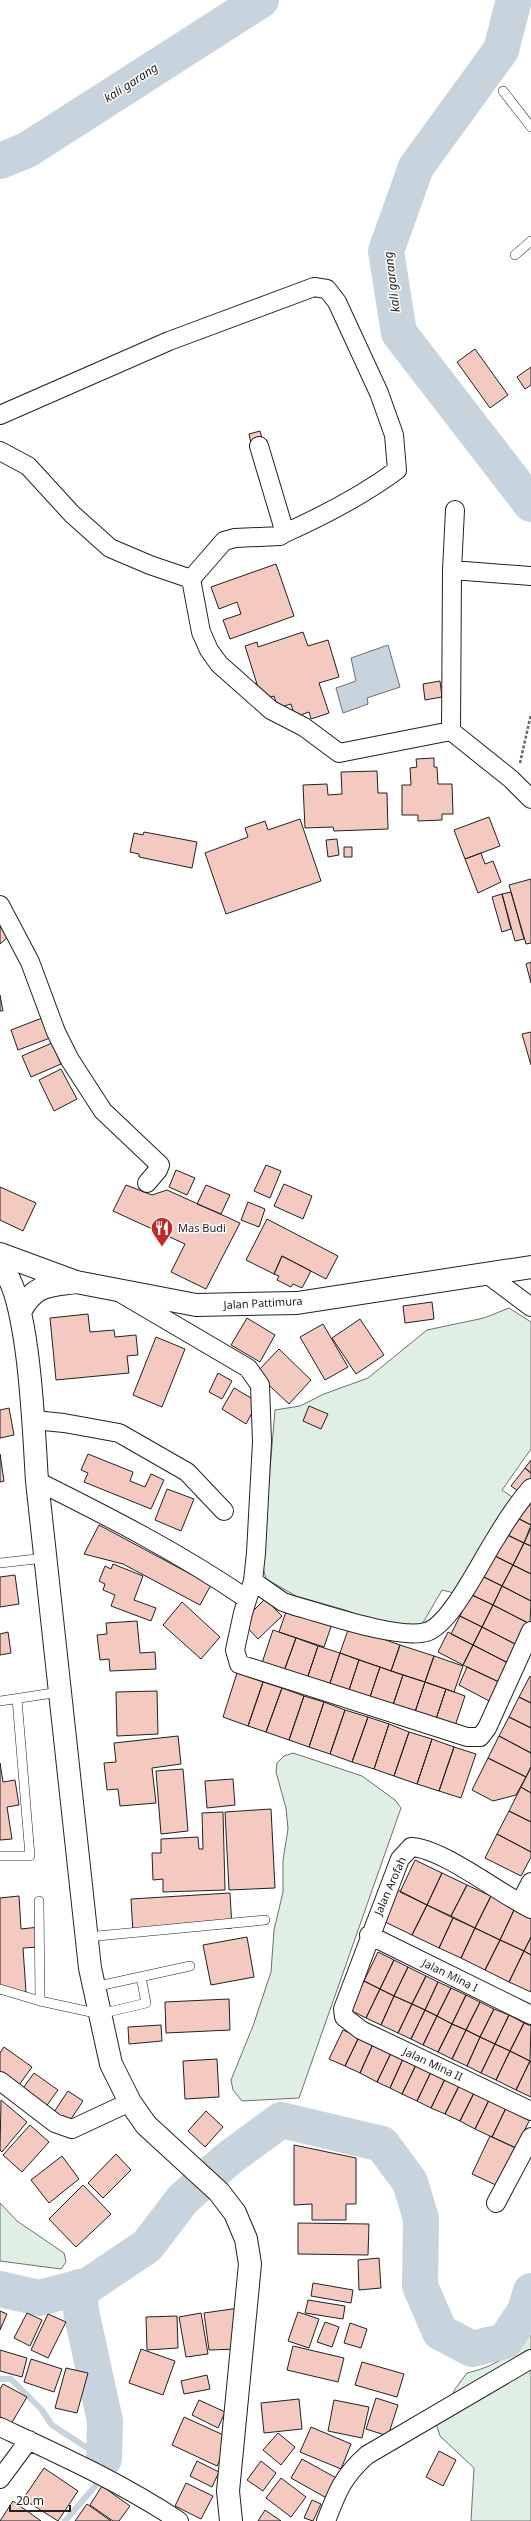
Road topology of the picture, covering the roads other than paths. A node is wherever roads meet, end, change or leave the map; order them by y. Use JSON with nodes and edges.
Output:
{"nodes":[{"id":1,"x":503,"y":91,"type":"dead end"},
{"id":2,"x":531,"y":127,"type":"edge"},
{"id":3,"x":531,"y":240,"type":"edge"},
{"id":4,"x":515,"y":255,"type":"dead end"},
{"id":5,"x":0,"y":415,"type":"edge"},
{"id":6,"x":259,"y":446,"type":"dead end"},
{"id":7,"x":0,"y":451,"type":"edge"},
{"id":8,"x":455,"y":510,"type":"dead end"},
{"id":9,"x":285,"y":533,"type":"junction"},
{"id":10,"x":452,"y":570,"type":"junction"},
{"id":11,"x":531,"y":576,"type":"edge"},
{"id":12,"x":192,"y":579,"type":"junction"},
{"id":13,"x":451,"y":731,"type":"junction"},
{"id":14,"x":531,"y":798,"type":"edge"},
{"id":15,"x":0,"y":905,"type":"edge"},
{"id":16,"x":147,"y":1183,"type":"dead end"},
{"id":17,"x":0,"y":1254,"type":"edge"},
{"id":18,"x":0,"y":1266,"type":"edge"},
{"id":19,"x":531,"y":1267,"type":"edge"},
{"id":20,"x":487,"y":1274,"type":"junction"},
{"id":21,"x":76,"y":1282,"type":"junction"},
{"id":22,"x":114,"y":1290,"type":"junction"},
{"id":23,"x":531,"y":1307,"type":"edge"},
{"id":24,"x":21,"y":1310,"type":"junction"},
{"id":25,"x":34,"y":1420,"type":"junction"},
{"id":26,"x":37,"y":1481,"type":"junction"},
{"id":27,"x":531,"y":1488,"type":"edge"},
{"id":28,"x":224,"y":1511,"type":"dead end"},
{"id":29,"x":47,"y":1558,"type":"junction"},
{"id":30,"x":0,"y":1563,"type":"edge"},
{"id":31,"x":253,"y":1581,"type":"junction"},
{"id":32,"x":247,"y":1599,"type":"junction"},
{"id":33,"x":531,"y":1631,"type":"edge"},
{"id":34,"x":61,"y":1692,"type":"junction"},
{"id":35,"x":17,"y":1700,"type":"junction"},
{"id":36,"x":0,"y":1701,"type":"edge"},
{"id":37,"x":0,"y":1856,"type":"edge"},
{"id":38,"x":531,"y":1882,"type":"edge"},
{"id":39,"x":39,"y":1901,"type":"dead end"},
{"id":40,"x":526,"y":1906,"type":"edge"},
{"id":41,"x":265,"y":1920,"type":"dead end"},
{"id":42,"x":369,"y":1935,"type":"junction"},
{"id":43,"x":87,"y":1937,"type":"junction"},
{"id":44,"x":190,"y":1966,"type":"dead end"},
{"id":45,"x":141,"y":1977,"type":"junction"},
{"id":46,"x":94,"y":1987,"type":"junction"},
{"id":47,"x":0,"y":1989,"type":"edge"},
{"id":48,"x":40,"y":2001,"type":"junction"},
{"id":49,"x":343,"y":2009,"type":"joint"},
{"id":50,"x":100,"y":2014,"type":"junction"},
{"id":51,"x":531,"y":2015,"type":"edge"},
{"id":52,"x":0,"y":2081,"type":"edge"},
{"id":53,"x":130,"y":2102,"type":"junction"},
{"id":54,"x":531,"y":2111,"type":"edge"},
{"id":55,"x":531,"y":2137,"type":"edge"},
{"id":56,"x":496,"y":2203,"type":"dead end"},
{"id":57,"x":531,"y":2359,"type":"edge"},
{"id":58,"x":0,"y":2427,"type":"edge"},
{"id":59,"x":29,"y":2440,"type":"junction"},
{"id":60,"x":0,"y":2479,"type":"edge"},
{"id":61,"x":175,"y":2520,"type":"edge"},
{"id":62,"x":231,"y":2521,"type":"edge"},
{"id":63,"x":326,"y":2521,"type":"edge"}],
"edges":[{"from":1,"to":2,"type":"lane"},
{"from":3,"to":4,"type":"lane"},
{"from":5,"to":9,"type":"street"},
{"from":6,"to":9,"type":"street"},
{"from":7,"to":12,"type":"street"},
{"from":8,"to":10,"type":"street"},
{"from":9,"to":12,"type":"street"},
{"from":10,"to":11,"type":"street"},
{"from":10,"to":13,"type":"street"},
{"from":12,"to":13,"type":"street"},
{"from":13,"to":14,"type":"street"},
{"from":15,"to":16,"type":"street"},
{"from":17,"to":21,"type":"main road","name":"Jalan Pattimura"},
{"from":18,"to":24,"type":"main road"},
{"from":19,"to":20,"type":"main road","name":"Jalan Pattimura"},
{"from":20,"to":22,"type":"main road","name":"Jalan Pattimura"},
{"from":20,"to":23,"type":"street"},
{"from":21,"to":22,"type":"main road","name":"Jalan Pattimura"},
{"from":21,"to":24,"type":"main road"},
{"from":22,"to":31,"type":"street"},
{"from":24,"to":25,"type":"main road"},
{"from":25,"to":26,"type":"main road"},
{"from":25,"to":28,"type":"street"},
{"from":26,"to":29,"type":"main road"},
{"from":26,"to":32,"type":"street"},
{"from":27,"to":31,"type":"street"},
{"from":29,"to":30,"type":"lane"},
{"from":29,"to":34,"type":"main road"},
{"from":31,"to":32,"type":"street"},
{"from":32,"to":33,"type":"street"},
{"from":34,"to":35,"type":"lane"},
{"from":34,"to":43,"type":"main road"},
{"from":35,"to":36,"type":"lane"},
{"from":35,"to":37,"type":"lane"},
{"from":38,"to":40,"type":"street"},
{"from":39,"to":48,"type":"lane"},
{"from":40,"to":42,"type":"street","name":"Jalan Arofah"},
{"from":41,"to":43,"type":"lane"},
{"from":42,"to":49,"type":"street","name":"Jalan Arofah"},
{"from":42,"to":51,"type":"street","name":"Jalan Mina I"},
{"from":43,"to":46,"type":"main road"},
{"from":44,"to":45,"type":"lane"},
{"from":45,"to":46,"type":"lane"},
{"from":45,"to":50,"type":"lane"},
{"from":46,"to":50,"type":"main road"},
{"from":47,"to":48,"type":"lane"},
{"from":48,"to":50,"type":"lane"},
{"from":49,"to":54,"type":"street","name":"Jalan Mina II"},
{"from":50,"to":53,"type":"main road"},
{"from":52,"to":53,"type":"street"},
{"from":53,"to":62,"type":"main road"},
{"from":55,"to":56,"type":"street"},
{"from":57,"to":63,"type":"street"},
{"from":58,"to":59,"type":"street"},
{"from":59,"to":60,"type":"street"},
{"from":59,"to":61,"type":"street"}]}
